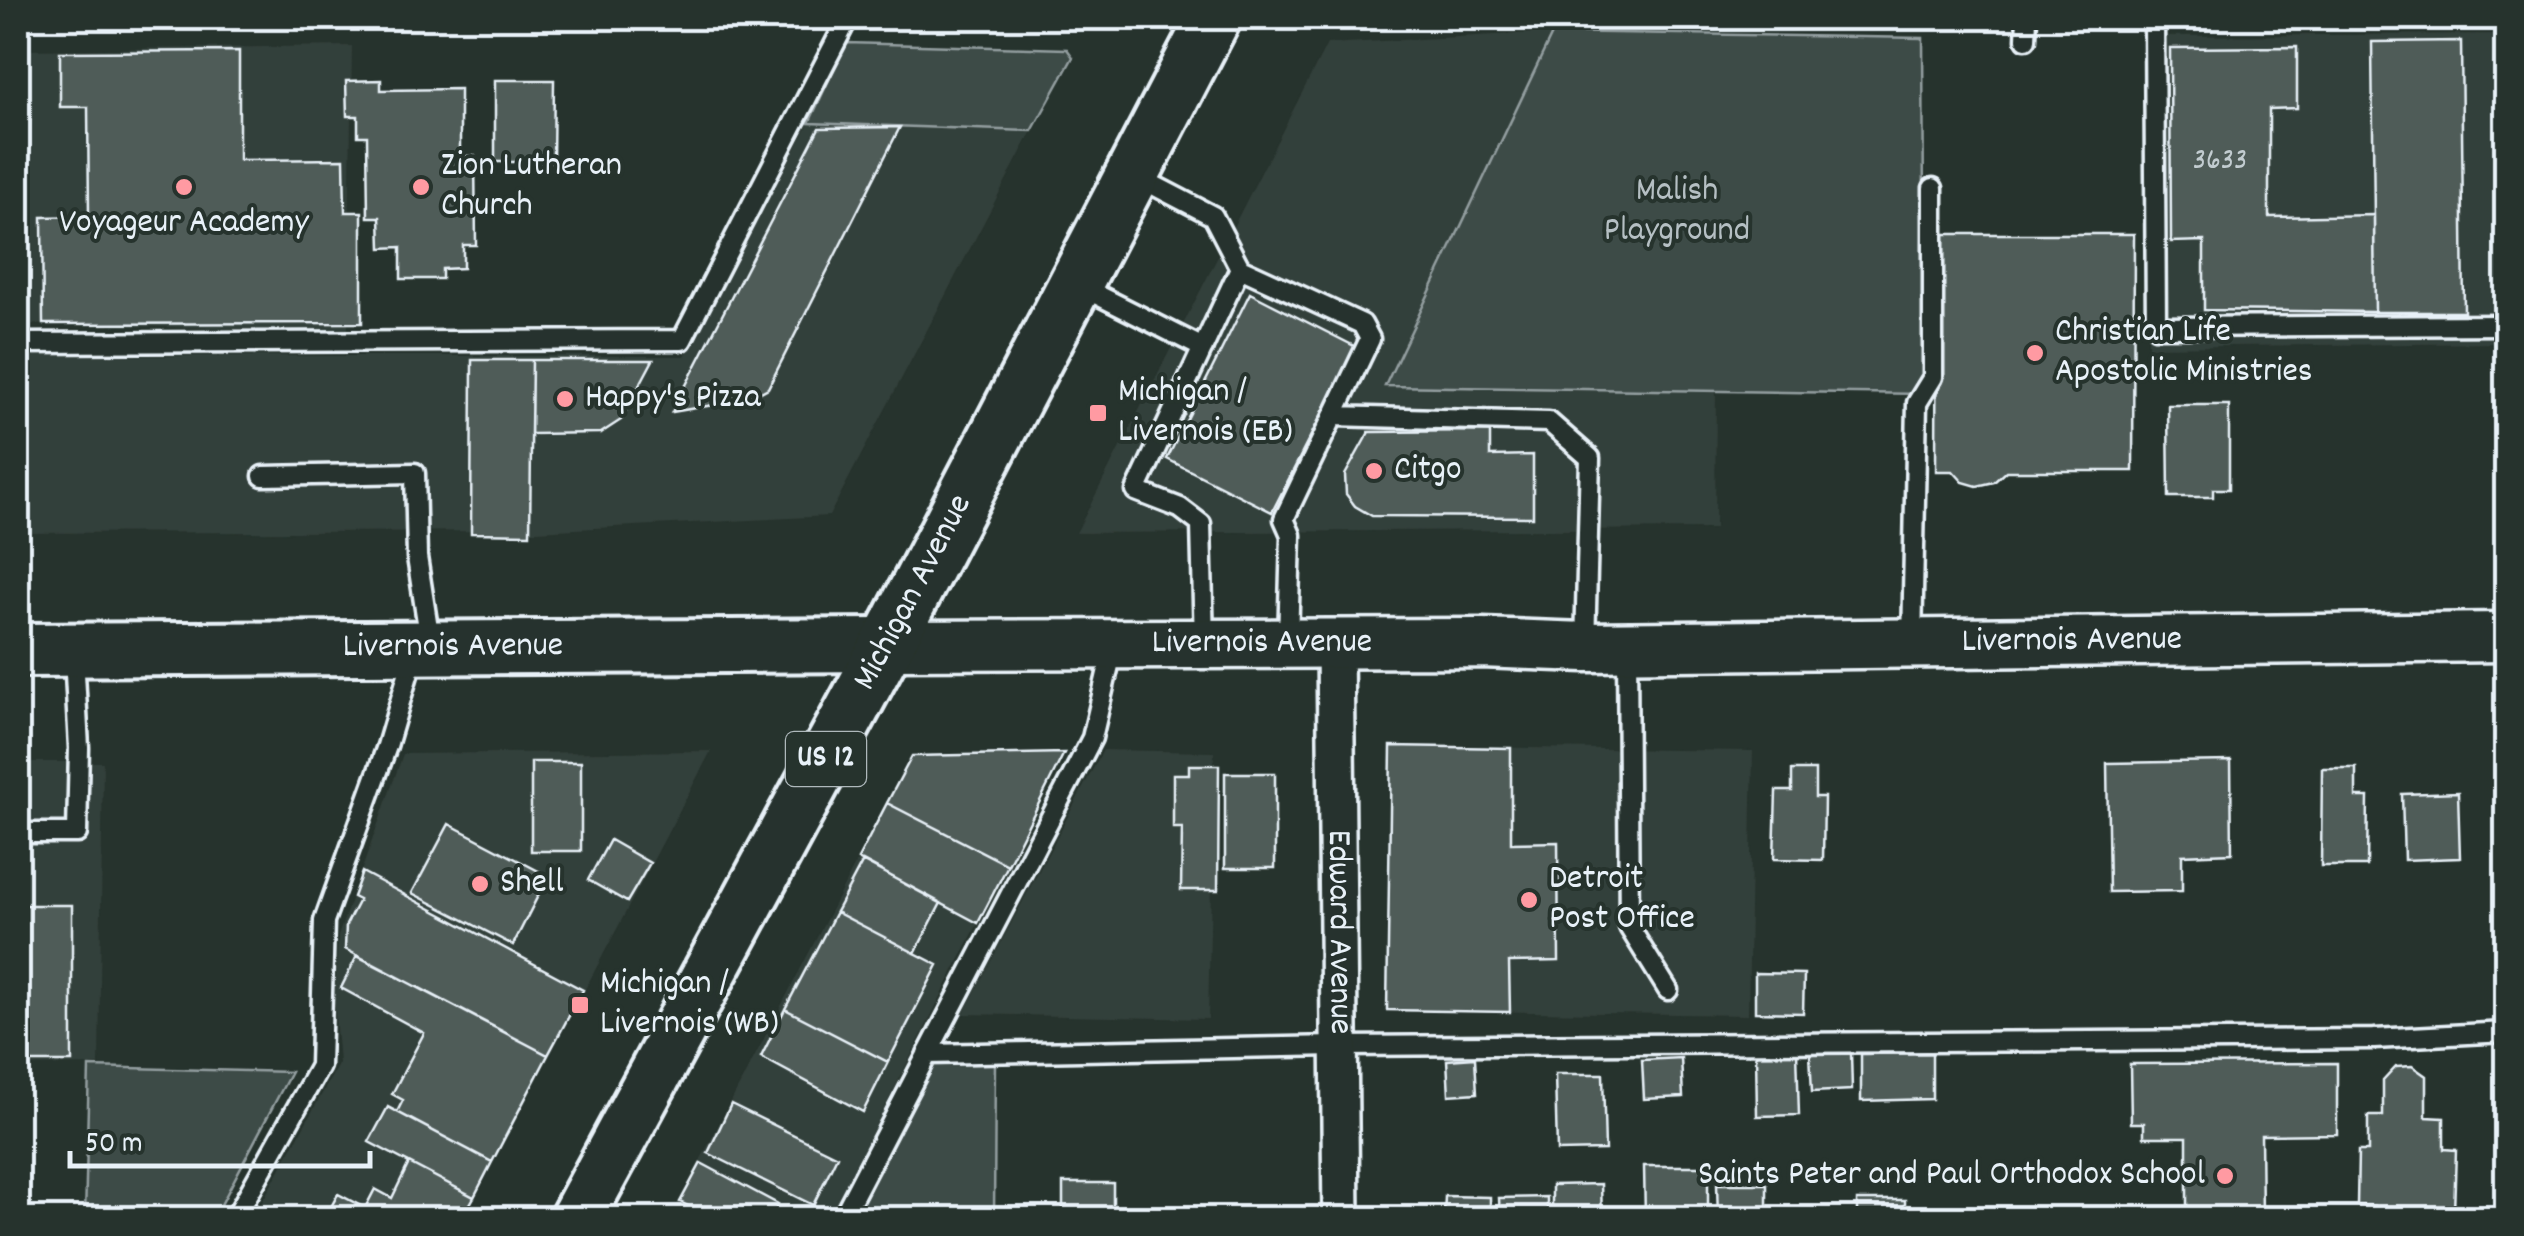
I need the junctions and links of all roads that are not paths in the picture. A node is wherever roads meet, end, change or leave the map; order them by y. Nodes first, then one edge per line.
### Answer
1 (848, 18) edge
2 (1214, 18) edge
3 (2027, 18) edge
4 (2154, 18) edge
5 (2026, 39) dead end
6 (1133, 174) junction
7 (1934, 188) dead end
8 (1240, 268) junction
9 (1076, 284) junction
10 (2506, 325) edge
11 (18, 343) edge
12 (1203, 348) junction
13 (1334, 416) junction
14 (263, 476) dead end
15 (2506, 637) edge
16 (1912, 642) junction
17 (1114, 644) junction
18 (1204, 644) junction
19 (1288, 644) junction
20 (1335, 644) junction
21 (887, 645) junction
22 (424, 646) junction
23 (1606, 646) junction
24 (18, 650) edge
25 (74, 650) junction
26 (18, 832) edge
27 (1668, 990) dead end
28 (2506, 1032) edge
29 (1336, 1046) junction
30 (927, 1054) junction
31 (236, 1218) edge
32 (577, 1218) edge
33 (842, 1218) edge
34 (1341, 1218) edge

1 - 11 lane
2 - 6 main road, Michigan Avenue / US 12
3 - 5 lane
4 - 10 lane
6 - 8 lane
6 - 9 main road, Michigan Avenue / US 12
7 - 16 lane
8 - 12 lane
8 - 13 lane
9 - 12 lane
9 - 21 main road, Michigan Avenue / US 12
12 - 18 lane
13 - 19 lane
13 - 23 lane
14 - 22 lane
15 - 16 main road, Livernois Avenue
16 - 23 main road, Livernois Avenue
17 - 18 main road, Livernois Avenue
17 - 21 main road, Livernois Avenue
17 - 30 lane
18 - 19 main road, Livernois Avenue
19 - 20 main road, Livernois Avenue
20 - 23 main road, Livernois Avenue
20 - 29 street, Edward Avenue
21 - 22 main road, Livernois Avenue
21 - 32 main road, Michigan Avenue / US 12
22 - 25 main road, Livernois Avenue
22 - 31 lane
23 - 27 lane
24 - 25 main road, Livernois Avenue
25 - 26 lane
28 - 29 lane
29 - 30 lane
29 - 34 street, Edward Avenue
30 - 33 lane

